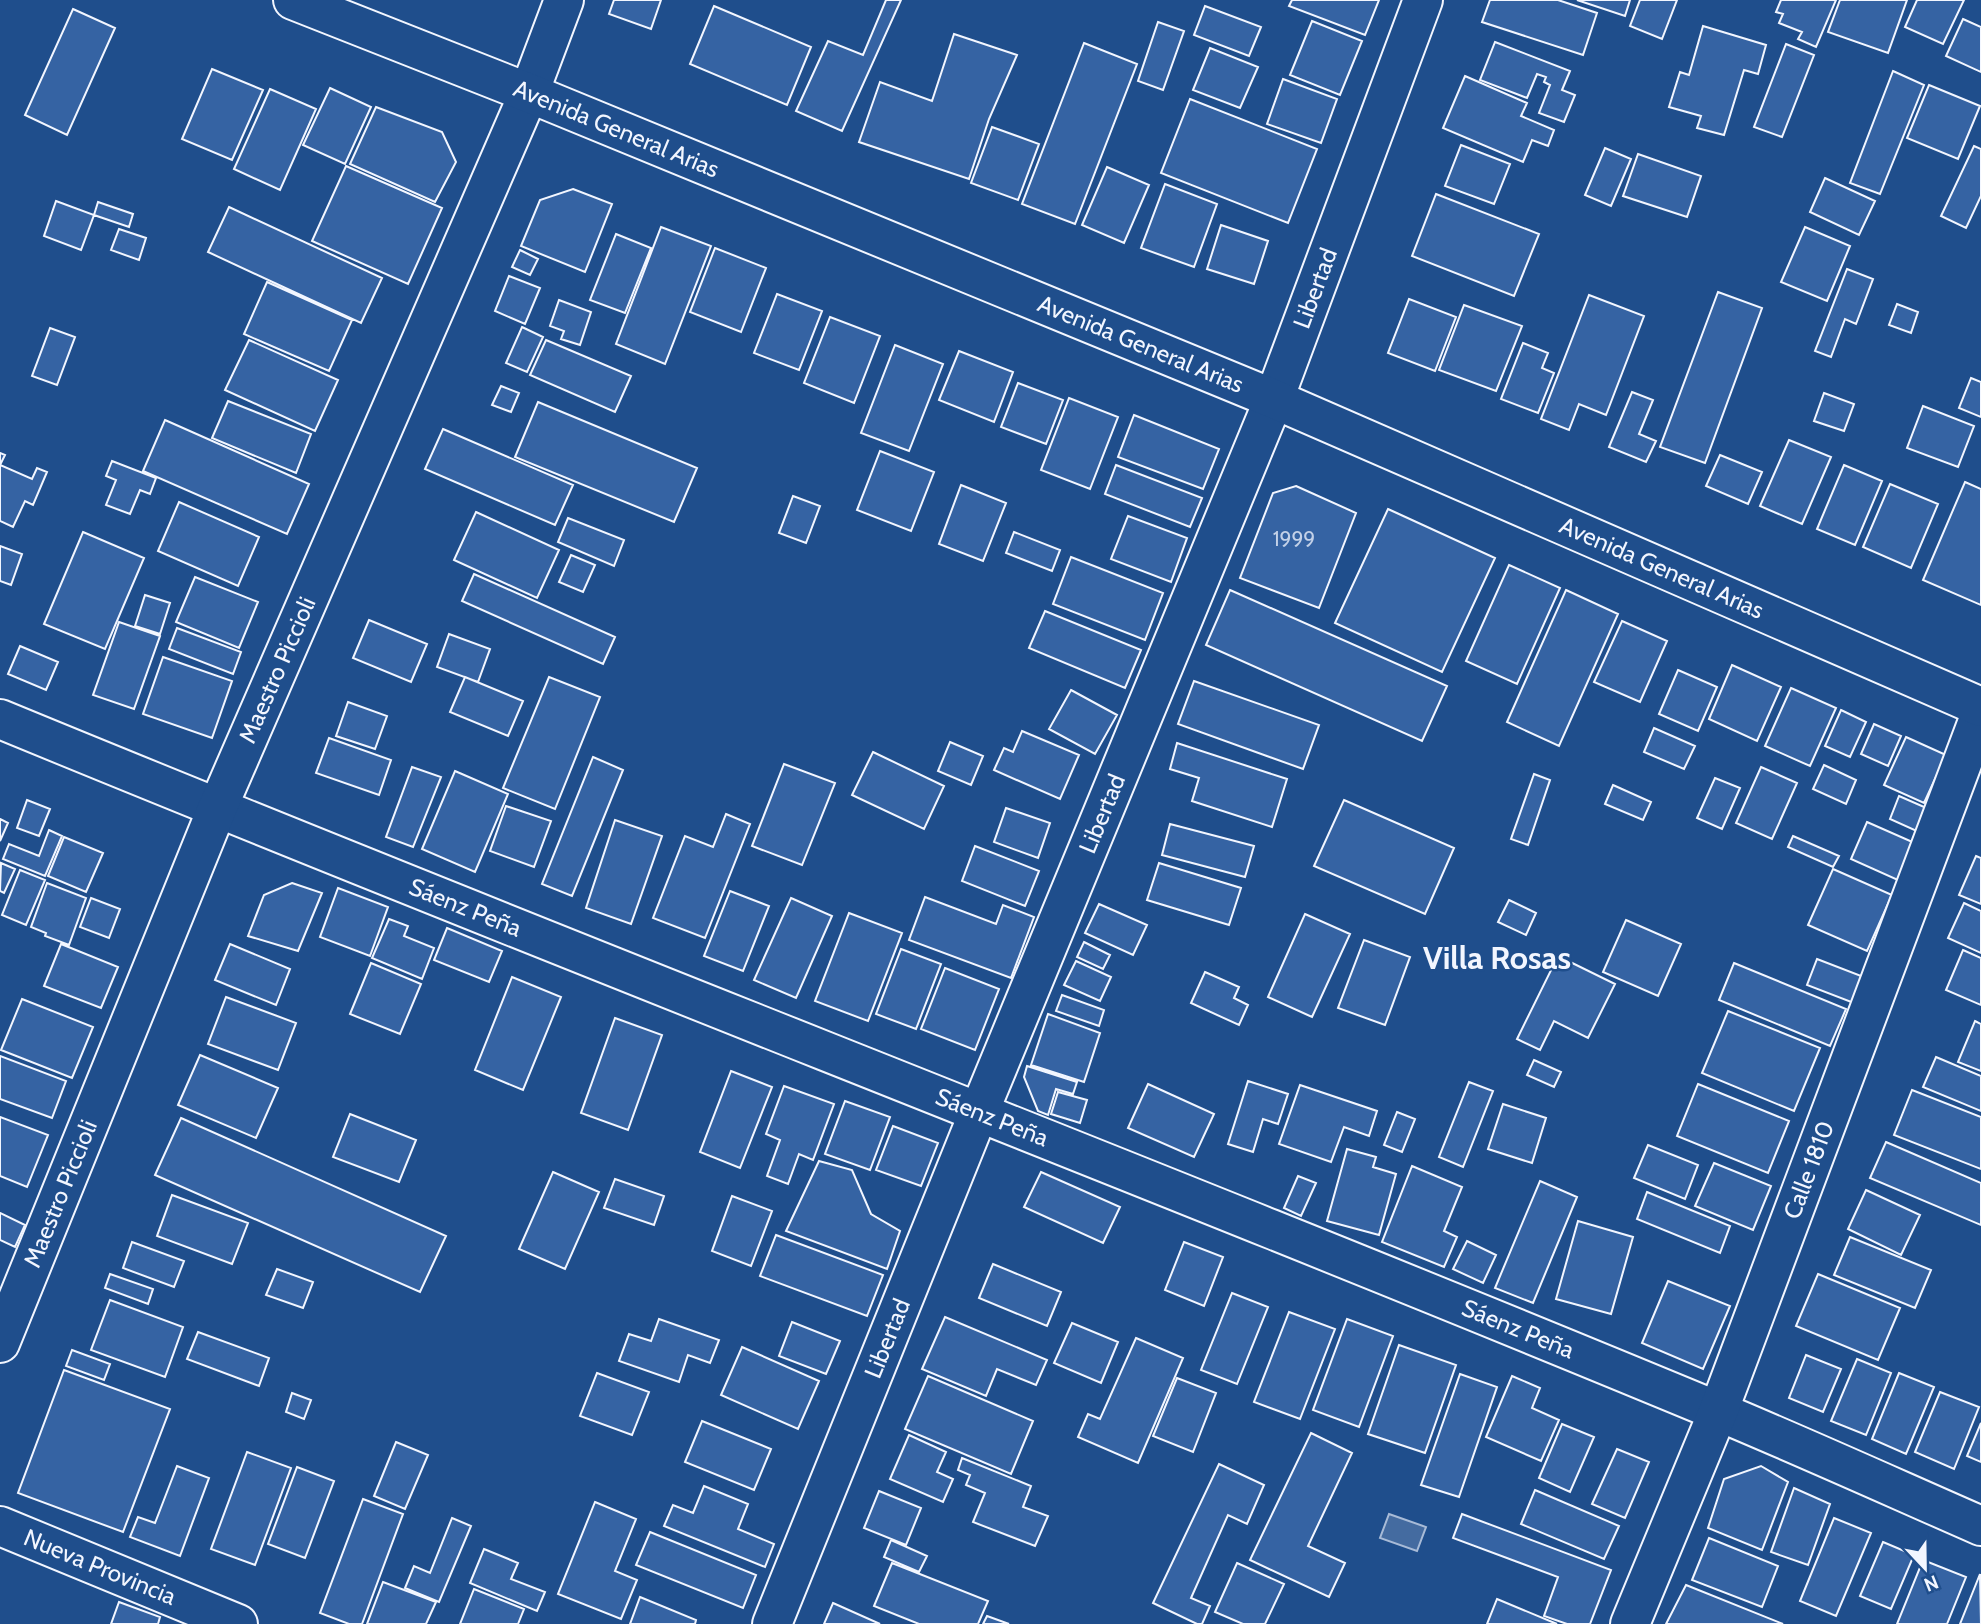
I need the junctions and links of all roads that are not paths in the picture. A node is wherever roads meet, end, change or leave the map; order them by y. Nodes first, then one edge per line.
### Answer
1 (293, 0) edge
2 (564, 0) edge
3 (1423, 0) edge
4 (528, 93) junction
5 (1274, 399) junction
6 (1981, 707) edge
7 (1981, 713) edge
8 (0, 719) edge
9 (217, 809) junction
10 (979, 1112) junction
11 (0, 1343) edge
12 (1718, 1412) junction
13 (0, 1526) edge
14 (1981, 1526) edge
15 (238, 1624) edge
16 (772, 1624) edge
17 (1630, 1624) edge

1 - 4 street, Avenida General Arias
2 - 4 street, Maestro Piccioli
3 - 5 street, Libertad
4 - 5 street, Avenida General Arias
4 - 9 street, Maestro Piccioli
5 - 6 street, Avenida General Arias
5 - 10 street, Libertad
7 - 12 street, Calle 1810
8 - 9 street, Sáenz Peña
9 - 10 street, Sáenz Peña
9 - 11 street, Maestro Piccioli
10 - 12 street, Sáenz Peña
10 - 16 street, Libertad
12 - 14 street, Sáenz Peña
12 - 17 street, Calle 1810
13 - 15 street, Nueva Provincia

